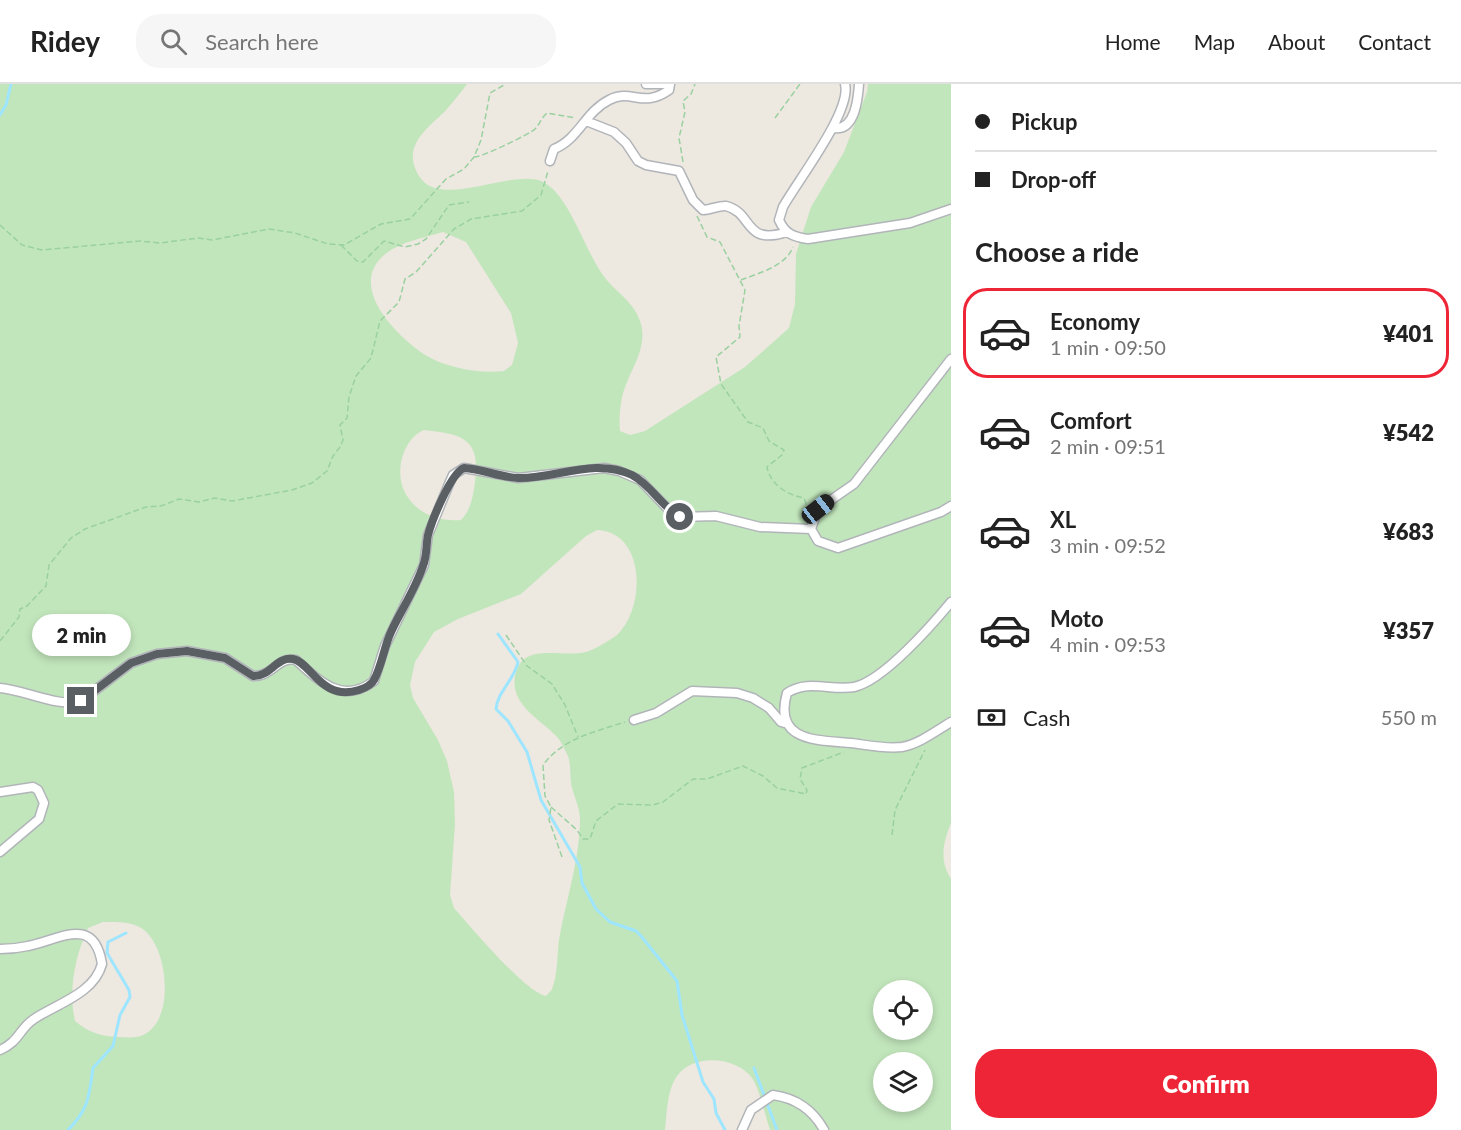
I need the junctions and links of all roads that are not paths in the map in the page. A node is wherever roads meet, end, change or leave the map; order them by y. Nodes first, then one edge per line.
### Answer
1 (646, 84) edge
2 (670, 84) edge
3 (845, 84) edge
4 (859, 84) edge
5 (586, 121) junction
6 (834, 128) junction
7 (550, 161) road end
8 (951, 209) edge
9 (787, 232) junction
10 (951, 359) edge
11 (951, 506) edge
12 (811, 529) junction
13 (951, 602) edge
14 (0, 688) edge
15 (634, 720) road end
16 (951, 722) edge
17 (788, 724) junction
18 (0, 792) edge
19 (0, 852) edge
20 (0, 949) edge
21 (0, 1050) edge
22 (742, 1130) edge
23 (824, 1130) edge

1 - 2 street
2 - 5 street
3 - 6 street
4 - 6 street
5 - 7 street
5 - 9 street
6 - 9 street
8 - 9 street
10 - 12 street
11 - 12 street
12 - 14 street
13 - 17 street
15 - 17 street
16 - 17 street
18 - 19 street
20 - 21 street
22 - 23 street

